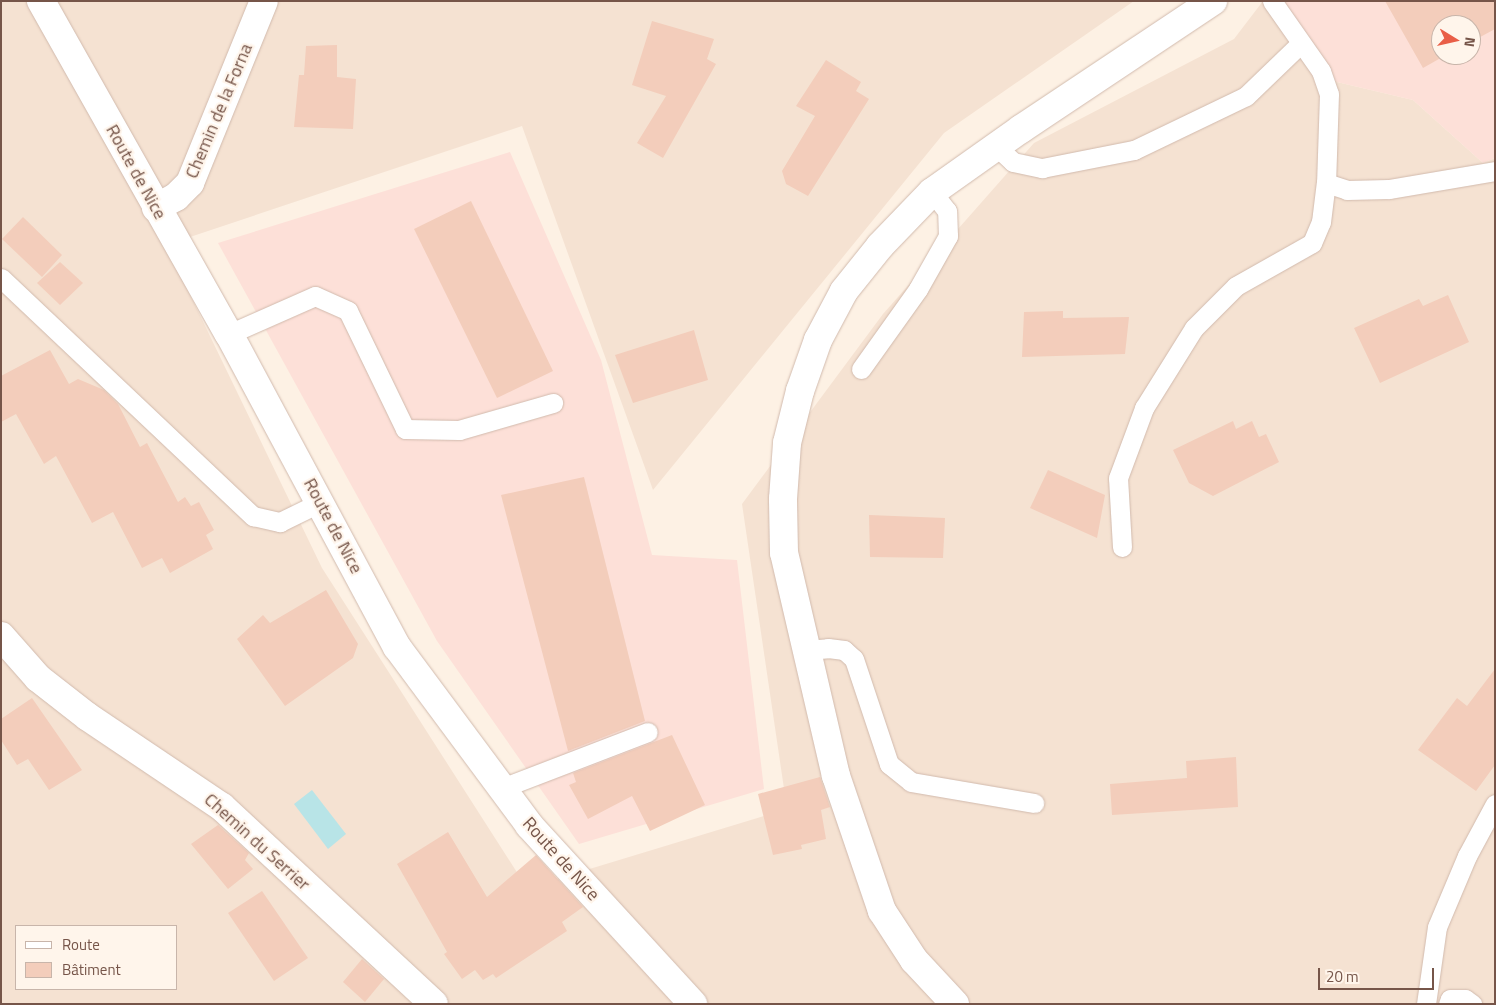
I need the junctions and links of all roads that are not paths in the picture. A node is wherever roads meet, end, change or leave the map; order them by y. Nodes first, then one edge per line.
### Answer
1 (42, 1) edge
2 (264, 1) edge
3 (1213, 1) edge
4 (1272, 1) edge
5 (1300, 44) junction
6 (996, 146) junction
7 (1495, 171) edge
8 (1326, 183) junction
9 (932, 192) junction
10 (156, 208) junction
11 (1, 278) edge
12 (229, 334) junction
13 (861, 369) dead end
14 (553, 402) dead end
15 (321, 502) junction
16 (1122, 547) dead end
17 (1, 636) edge
18 (807, 650) junction
19 (648, 732) dead end
20 (502, 788) junction
21 (1034, 803) dead end
22 (1495, 804) edge
23 (434, 1004) edge
24 (693, 1004) edge
25 (955, 1004) edge
26 (1426, 1004) edge
27 (1448, 1004) edge
28 (1472, 1004) edge

1 - 10 main road, Route de Nice
2 - 10 main road, Chemin de la Forna
3 - 6 main road
4 - 5 lane
5 - 6 lane
5 - 8 lane
6 - 9 main road
7 - 8 lane
8 - 16 lane
9 - 13 lane
9 - 18 main road
10 - 12 main road, Route de Nice
11 - 15 lane
12 - 14 lane
12 - 15 main road, Route de Nice
15 - 20 main road, Route de Nice
17 - 23 main road, Chemin du Serrier
18 - 21 lane
18 - 25 main road
19 - 20 lane
20 - 24 main road, Route de Nice
22 - 26 lane
27 - 28 lane

